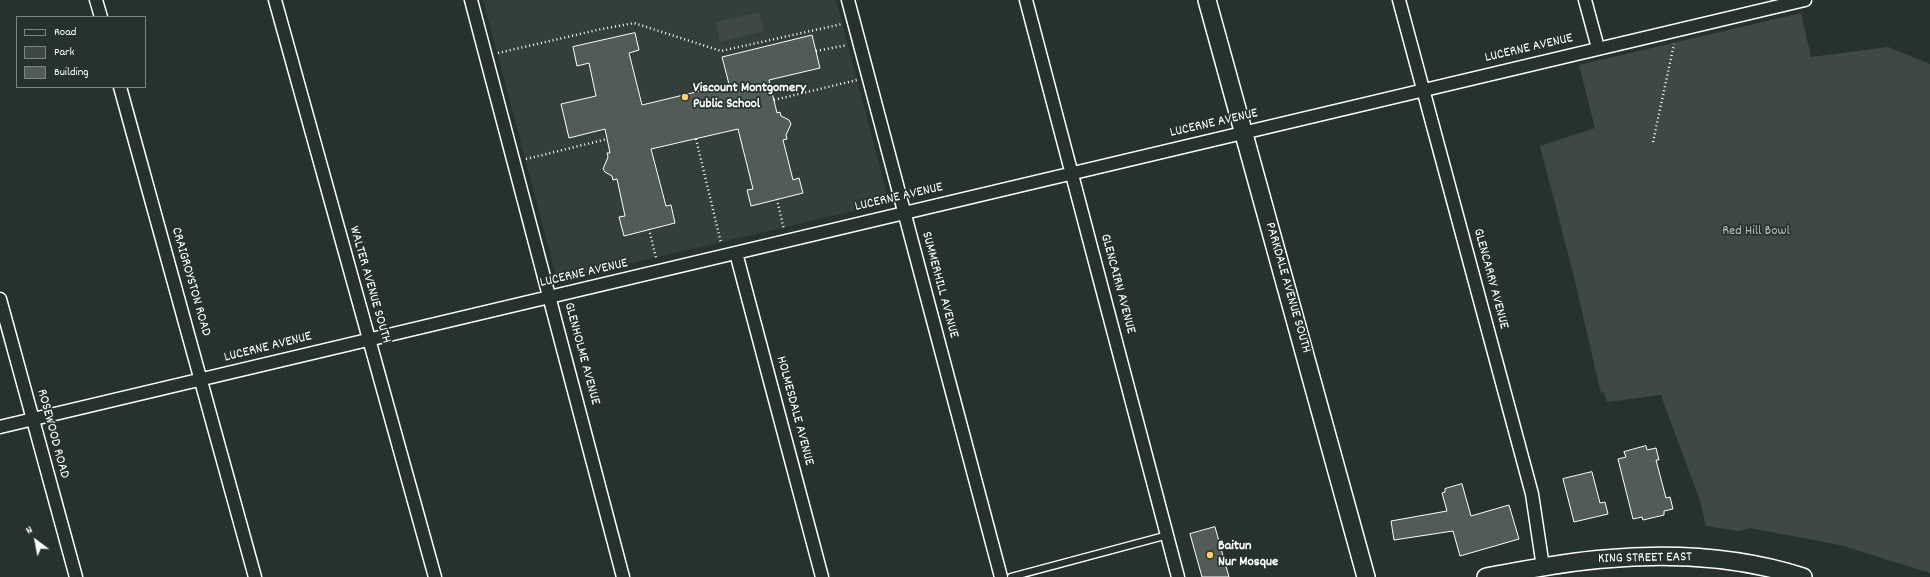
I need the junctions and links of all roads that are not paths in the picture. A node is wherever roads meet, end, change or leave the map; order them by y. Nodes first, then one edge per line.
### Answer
1 (96, 0) edge
2 (275, 0) edge
3 (471, 0) edge
4 (848, 0) edge
5 (1026, 0) edge
6 (1207, 0) edge
7 (1399, 0) edge
8 (1585, 0) edge
9 (1805, 0) edge
10 (1774, 3) edge
11 (101, 16) edge
12 (1598, 48) junction
13 (120, 88) edge
14 (1423, 89) junction
15 (1243, 132) junction
16 (1072, 173) junction
17 (904, 212) junction
18 (736, 253) junction
19 (550, 297) junction
20 (0, 299) edge
21 (368, 339) junction
22 (201, 380) junction
23 (32, 419) junction
24 (0, 427) edge
25 (1168, 535) junction
26 (1543, 567) junction
27 (76, 577) edge
28 (255, 577) edge
29 (435, 577) edge
30 (623, 577) edge
31 (822, 577) edge
32 (1001, 577) edge
33 (1011, 577) edge
34 (1178, 577) edge
35 (1366, 577) edge
36 (1486, 577) edge
37 (1803, 577) edge

1 - 11 street
2 - 21 street, WALTER AVENUE SOUTH
3 - 19 street, GLENHOLME AVENUE
4 - 17 street, SUMMERHILL AVENUE
5 - 16 street, GLENCAIRN AVENUE
6 - 15 main road, PARKDALE AVENUE SOUTH
7 - 14 street, GLENCARRY AVENUE
8 - 12 street
9 - 10 street, LUCERNE AVENUE
10 - 12 street, LUCERNE AVENUE
12 - 14 street, LUCERNE AVENUE
13 - 22 street, CRAIGROYSTON ROAD
14 - 15 street, LUCERNE AVENUE
14 - 26 street, GLENCARRY AVENUE
15 - 16 street, LUCERNE AVENUE
15 - 35 main road, PARKDALE AVENUE SOUTH
16 - 17 street, LUCERNE AVENUE
16 - 25 street, GLENCAIRN AVENUE
17 - 18 street, LUCERNE AVENUE
17 - 32 street, SUMMERHILL AVENUE
18 - 19 street, LUCERNE AVENUE
18 - 31 street, HOLMESDALE AVENUE
19 - 21 street, LUCERNE AVENUE
19 - 30 street, GLENHOLME AVENUE
20 - 23 street, ROSEWOOD ROAD
21 - 22 street, LUCERNE AVENUE
21 - 29 street, WALTER AVENUE SOUTH
22 - 23 street, LUCERNE AVENUE
22 - 28 street, CRAIGROYSTON ROAD
23 - 24 street, LUCERNE AVENUE
23 - 27 street, ROSEWOOD ROAD
25 - 33 lane
25 - 34 street, GLENCAIRN AVENUE
26 - 36 main road, KING STREET EAST
26 - 37 main road, KING STREET EAST

